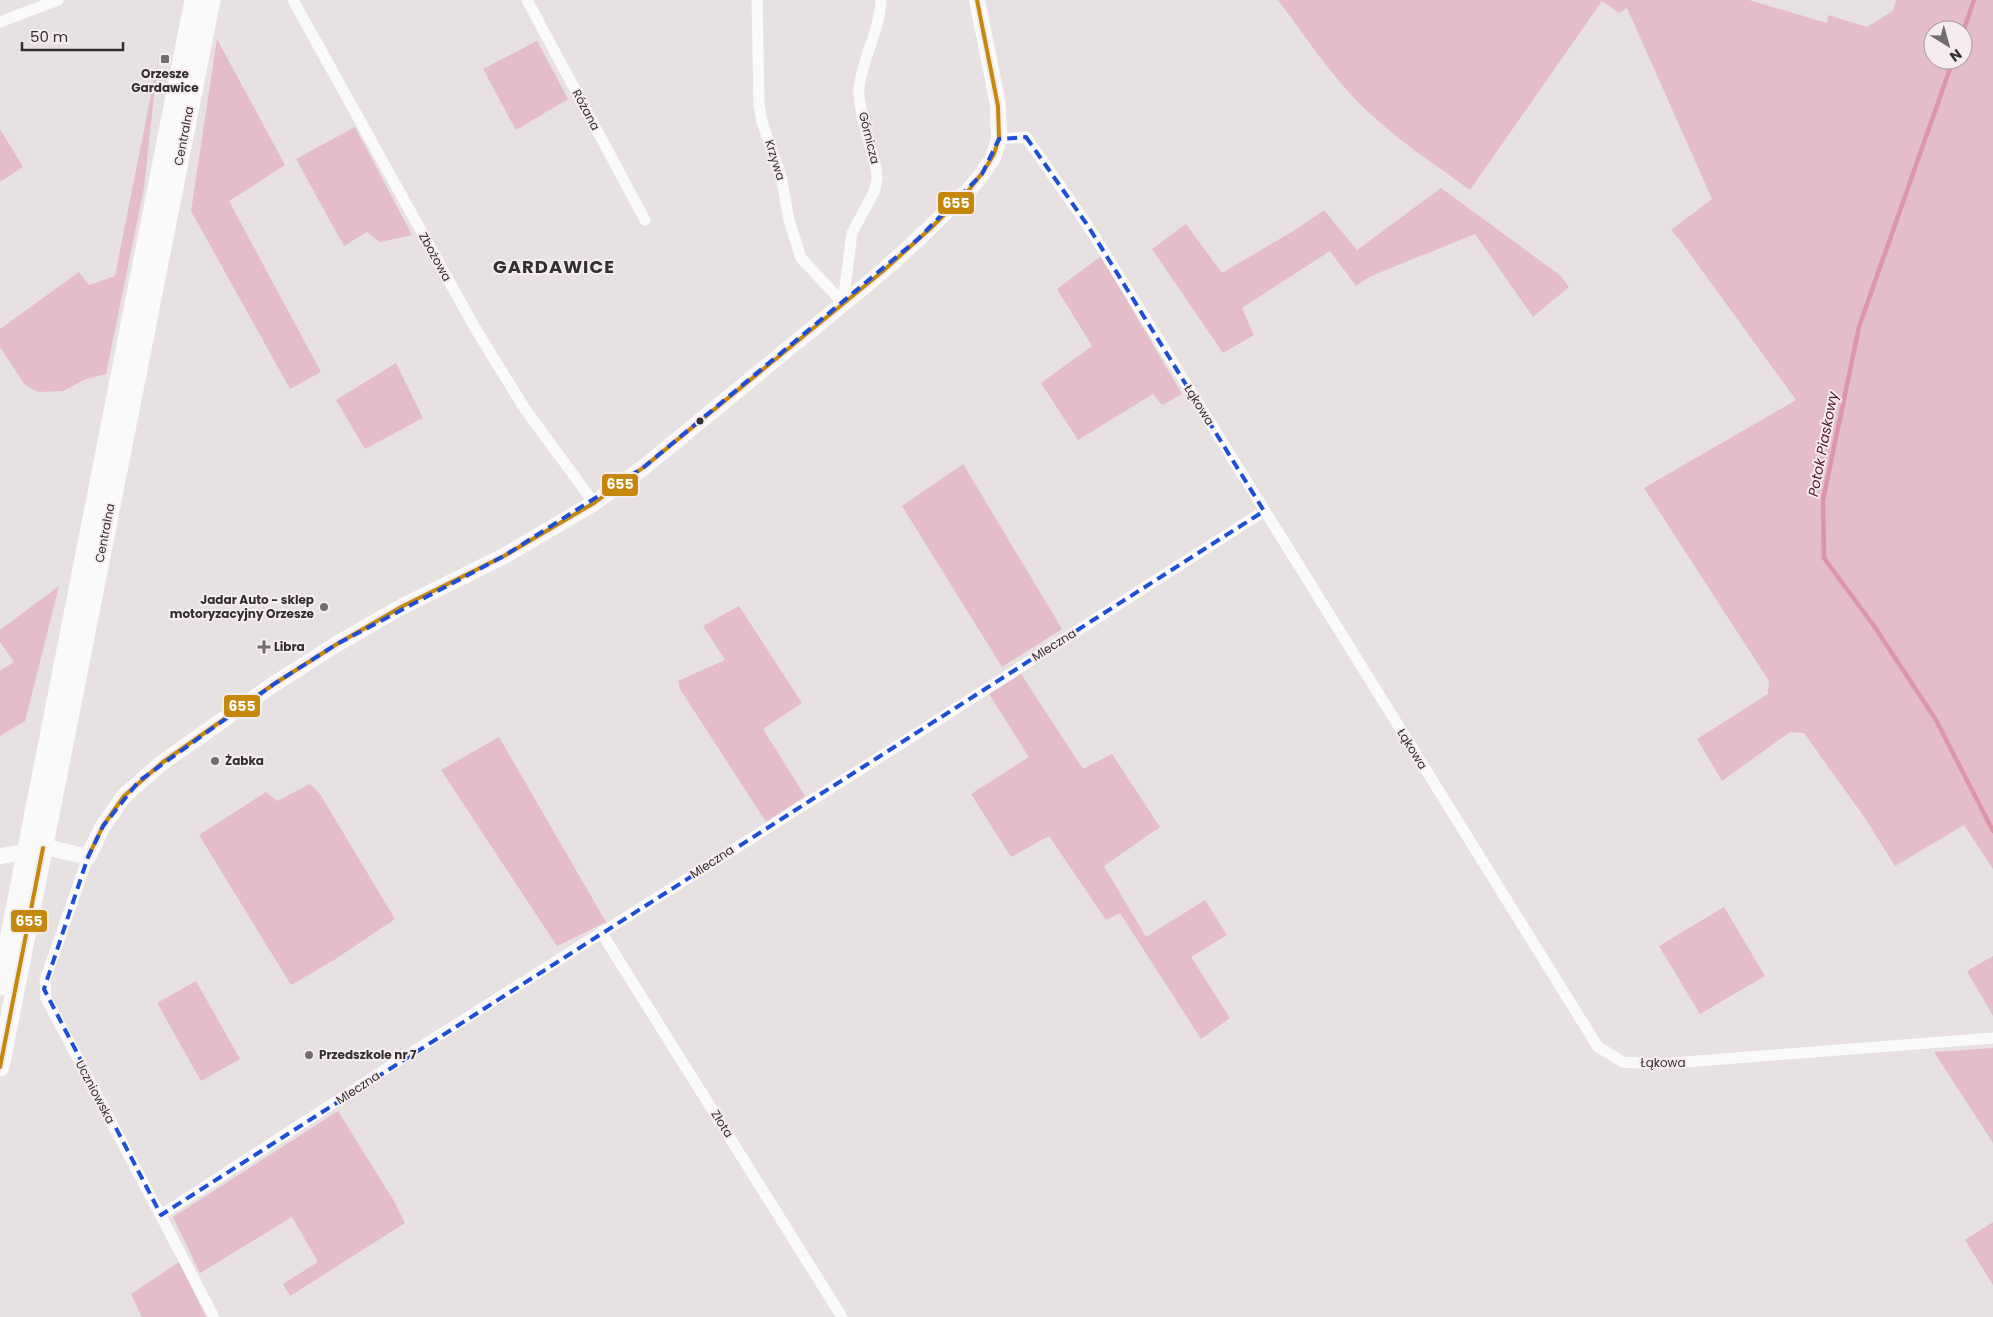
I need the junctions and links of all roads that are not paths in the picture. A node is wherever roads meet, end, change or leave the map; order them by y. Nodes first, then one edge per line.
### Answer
1 (58, 0) edge
2 (194, 0) edge
3 (211, 0) edge
4 (293, 0) edge
5 (527, 0) edge
6 (757, 0) edge
7 (881, 0) edge
8 (977, 0) edge
9 (0, 22) edge
10 (999, 139) junction
11 (645, 220) dead end
12 (843, 303) junction
13 (594, 503) junction
14 (1264, 511) junction
15 (34, 850) junction
16 (0, 856) edge
17 (88, 857) junction
18 (602, 932) junction
19 (0, 986) edge
20 (1993, 1038) edge
21 (0, 1067) edge
22 (160, 1214) junction
23 (214, 1317) edge
24 (842, 1317) edge

1 - 9 street
2 - 15 main road, Centralna
3 - 15 main road, Centralna
4 - 13 street, Zbożowa
5 - 11 street, Różana
6 - 12 street, Krzywa
7 - 12 street, Górnicza
8 - 10 street
10 - 12 street
10 - 14 street, Łąkowa
12 - 13 street
13 - 17 street
14 - 18 street, Mleczna
14 - 20 street, Łąkowa
15 - 16 street
15 - 17 street
15 - 19 main road, Centralna
15 - 21 main road, Centralna
17 - 22 street, Uczniowska
18 - 22 street, Mleczna
18 - 24 street, Złota
22 - 23 street, Uczniowska

